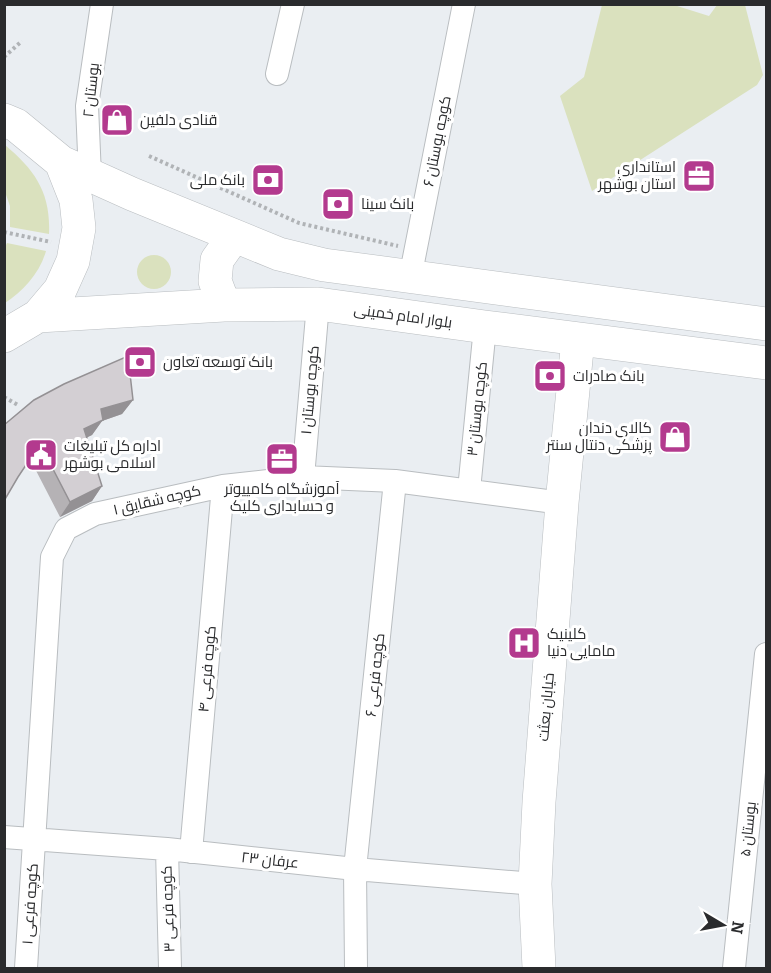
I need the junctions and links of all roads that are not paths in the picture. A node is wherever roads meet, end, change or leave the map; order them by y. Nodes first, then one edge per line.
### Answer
1 (102, 4) edge
2 (293, 4) edge
3 (464, 4) edge
4 (277, 74) dead end
5 (8, 114) edge
6 (76, 169) junction
7 (234, 236) junction
8 (413, 264) junction
9 (318, 304) junction
10 (224, 305) junction
11 (38, 316) junction
12 (766, 324) edge
13 (485, 327) junction
14 (4, 336) edge
15 (578, 339) junction
16 (766, 363) edge
17 (303, 477) junction
18 (394, 481) junction
19 (223, 486) junction
20 (469, 490) junction
21 (562, 503) junction
22 (766, 654) edge
23 (4, 837) edge
24 (34, 839) junction
25 (167, 849) junction
26 (191, 852) junction
27 (355, 869) junction
28 (535, 884) junction
29 (26, 969) edge
30 (170, 969) edge
31 (356, 969) edge
32 (539, 969) edge
33 (734, 969) edge

1 - 6 street, بوستان ۲
2 - 4 street
3 - 8 street, کوچه بوستان ۶
5 - 6 street
6 - 7 street
6 - 11 street
7 - 8 street
7 - 10 street
8 - 12 street
9 - 10 street, بلوار امام خمینی
9 - 13 street, بلوار امام خمینی
9 - 17 street, کوچه بوستان ۱
10 - 11 street, بلوار امام خمینی
11 - 14 street
13 - 15 street, بلوار امام خمینی
13 - 20 street, کوچه بوستان ۳
15 - 16 street, بلوار امام خمینی
15 - 21 street, خیابان بعثت
17 - 18 street, کوچه شقایق ۱
17 - 19 street, کوچه شقایق ۱
18 - 20 street, کوچه شقایق ۱
18 - 27 street, کوچه فرعی ۶
19 - 24 street, کوچه شقایق ۱
19 - 26 street, کوچه فرعی ۴
20 - 21 street, کوچه شقایق ۱
21 - 28 street, خیابان بعثت
22 - 33 street, بوستان ۵
23 - 24 street, عرفان ۲۳
24 - 25 street, عرفان ۲۳
24 - 29 street, کوچه فرعی ۱
25 - 26 street, عرفان ۲۳
25 - 30 street, کوچه فرعی ۳
26 - 27 street, عرفان ۲۳
27 - 28 street, عرفان ۲۳
27 - 31 street, کوچه فرعی ۶
28 - 32 street, خیابان بعثت

